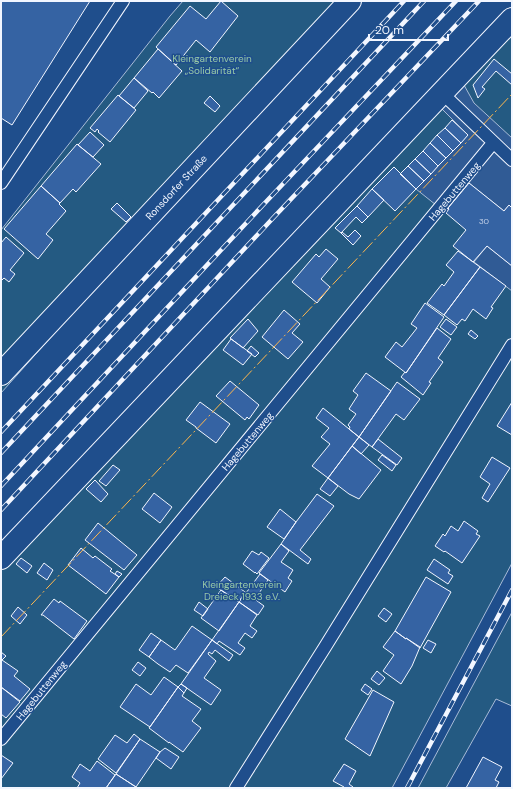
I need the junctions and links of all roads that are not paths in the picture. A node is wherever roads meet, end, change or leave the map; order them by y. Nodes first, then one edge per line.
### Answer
1 (123, 1) edge
2 (350, 1) edge
3 (512, 19) edge
4 (442, 93) junction
5 (494, 143) junction
6 (512, 160) edge
7 (1, 182) edge
8 (512, 345) edge
9 (1, 374) edge
10 (1, 558) edge
11 (1, 739) edge
12 (236, 788) edge

1 - 7 lane
2 - 9 street, Ronsdorfer Straße
3 - 4 street
4 - 5 lane
4 - 10 street
5 - 6 lane
5 - 11 lane, Hagebuttenweg
8 - 12 lane

